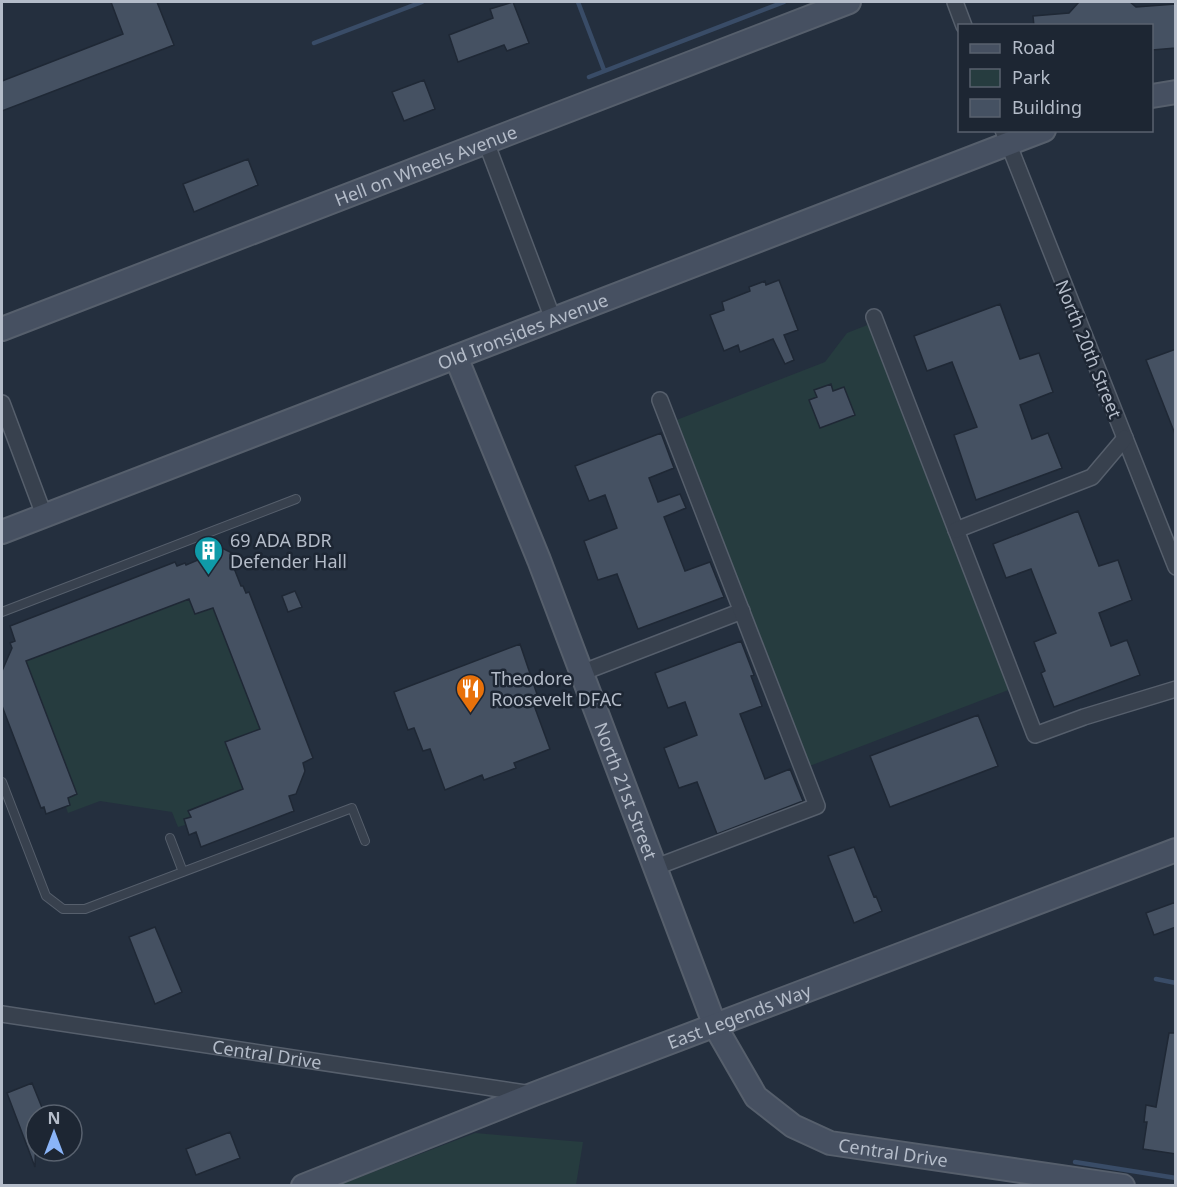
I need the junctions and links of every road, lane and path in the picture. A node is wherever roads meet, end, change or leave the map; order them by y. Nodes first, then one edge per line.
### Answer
1 (849, 2) edge
2 (955, 2) edge
3 (963, 24) edge
4 (1176, 92) edge
5 (1153, 96) edge
6 (1033, 132) edge
7 (1006, 137) edge
8 (486, 142) junction
9 (874, 317) dead end
10 (553, 319) junction
11 (2, 329) edge
12 (456, 357) junction
13 (660, 400) dead end
14 (2, 403) edge
15 (1125, 438) junction
16 (296, 499) dead end
17 (44, 515) junction
18 (956, 531) junction
19 (2, 532) edge
20 (1176, 567) edge
21 (742, 611) junction
22 (2, 612) edge
23 (582, 673) junction
24 (1176, 689) edge
25 (2, 782) edge
26 (170, 838) dead end
27 (365, 841) dead end
28 (1176, 850) edge
29 (656, 867) junction
30 (183, 873) junction
31 (2, 1014) edge
32 (715, 1026) junction
33 (534, 1094) junction
34 (1056, 1180) edge
35 (303, 1185) edge
36 (1123, 1185) edge

1 - 8 street, Hell on Wheels Avenue
2 - 3 street
4 - 5 street
6 - 7 street, Old Ironsides Avenue
7 - 10 street, Old Ironsides Avenue
7 - 15 street, North 20th Street
8 - 10 street
8 - 11 street, Hell on Wheels Avenue
9 - 18 street
10 - 12 street, Old Ironsides Avenue
12 - 17 street, Old Ironsides Avenue
12 - 23 street, North 21st Street
13 - 21 street
14 - 17 street
15 - 18 street
15 - 20 street, North 20th Street
16 - 22 lane
17 - 19 street, Old Ironsides Avenue
18 - 24 street
21 - 23 street
21 - 29 street
23 - 29 street, North 21st Street
25 - 30 lane
26 - 30 lane
27 - 30 lane
28 - 32 street, East Legends Way
29 - 32 street, North 21st Street
31 - 33 street, Central Drive
32 - 33 street, East Legends Way
32 - 34 street, Central Drive
33 - 35 street, East Legends Way
34 - 36 street, Central Drive

